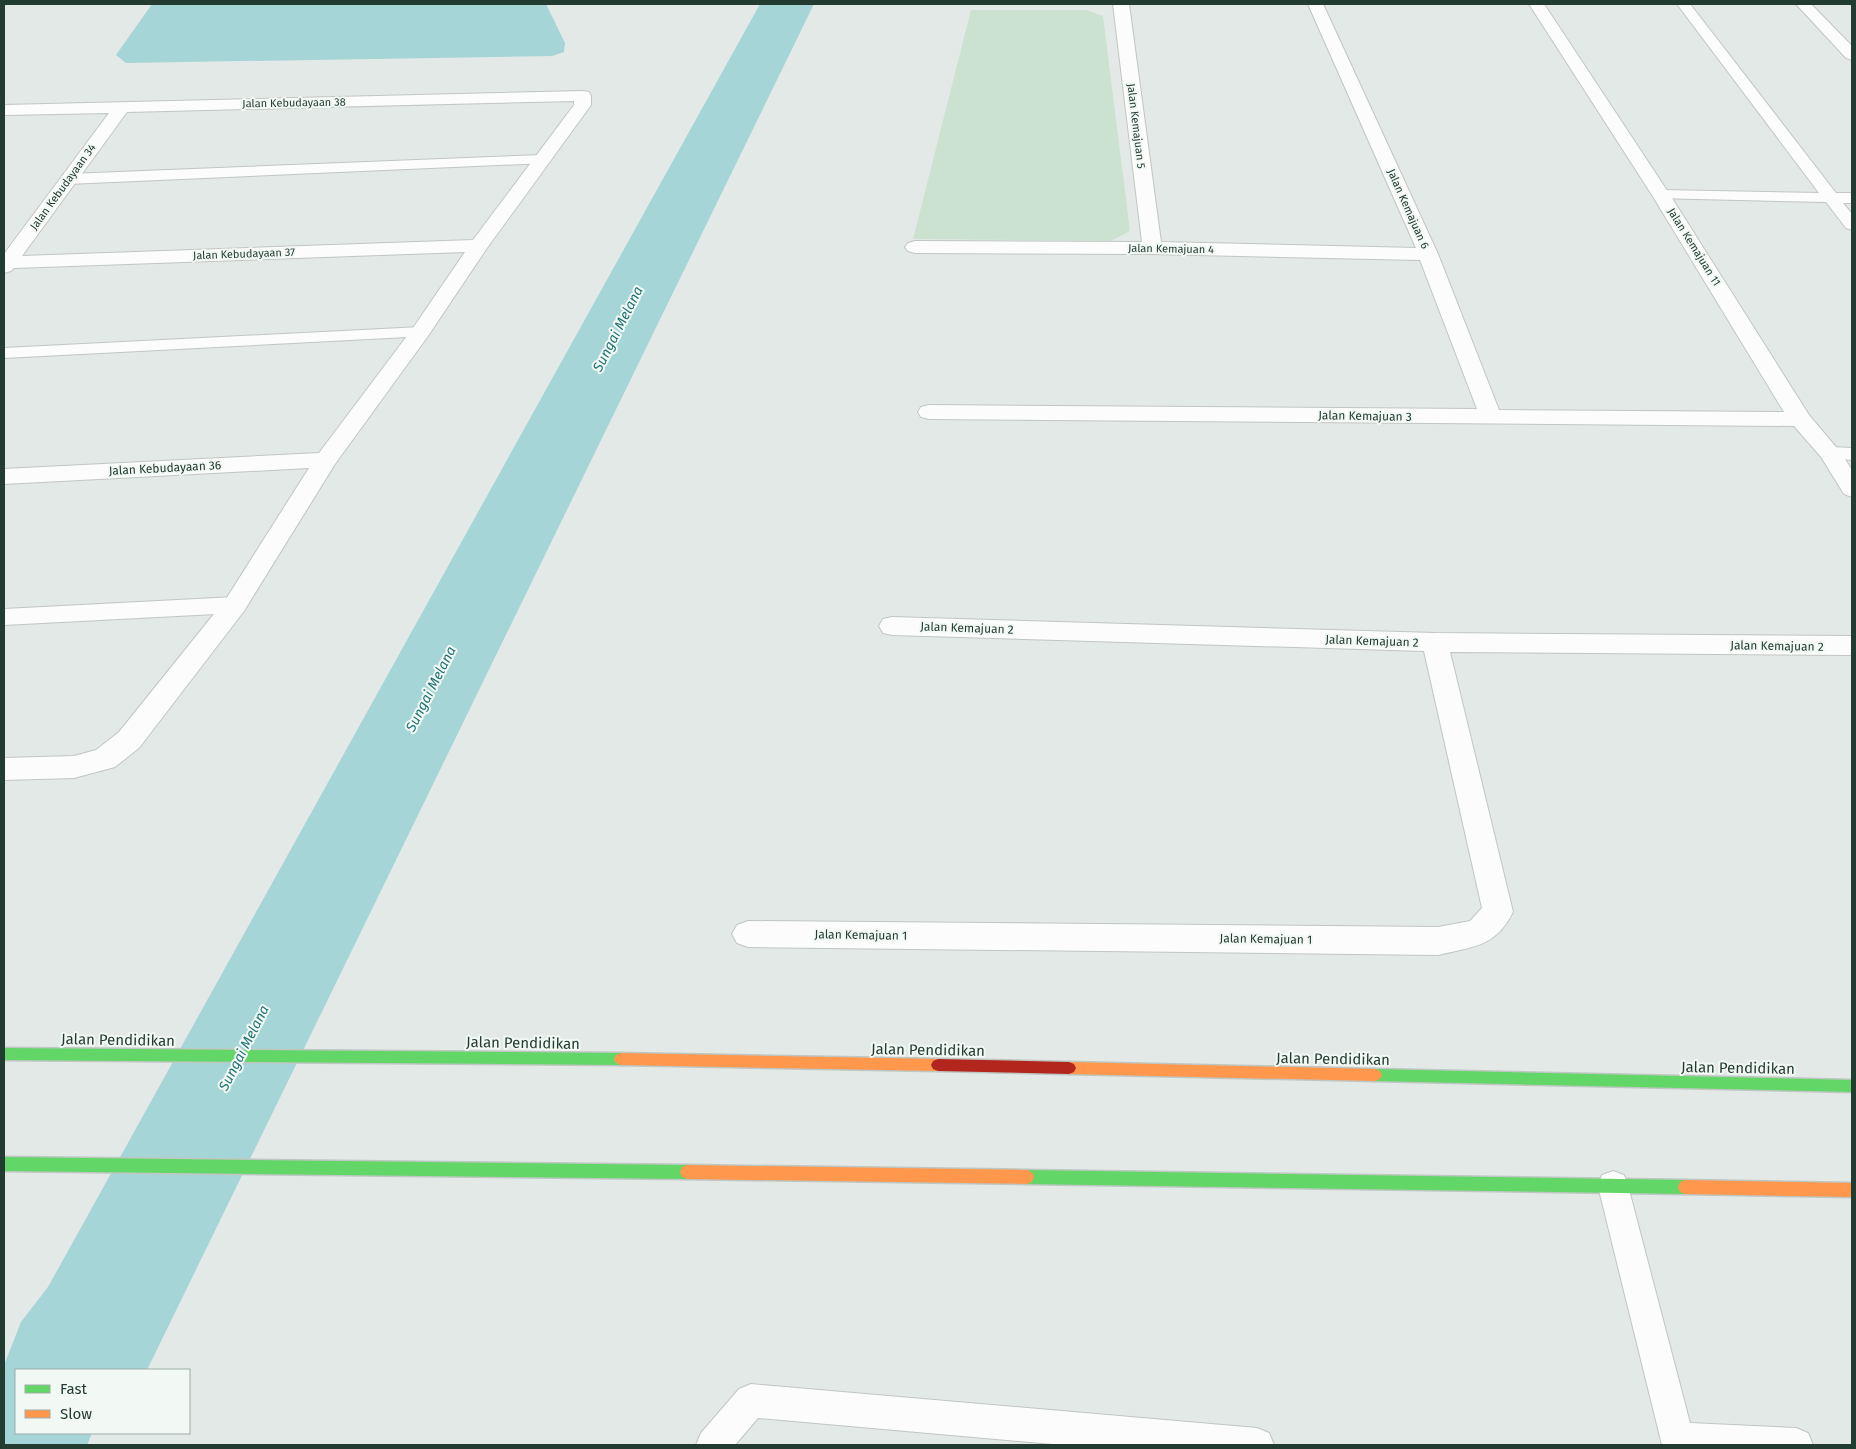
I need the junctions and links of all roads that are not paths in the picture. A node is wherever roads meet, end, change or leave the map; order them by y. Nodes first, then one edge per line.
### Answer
1 (1120, 4) edge
2 (1316, 4) edge
3 (1537, 4) edge
4 (1683, 4) edge
5 (1803, 4) edge
6 (1852, 54) edge
7 (122, 107) junction
8 (4, 110) edge
9 (540, 160) junction
10 (68, 179) junction
11 (1661, 195) junction
12 (1830, 198) junction
13 (1852, 198) edge
14 (1852, 225) edge
15 (479, 246) junction
16 (915, 247) dead end
17 (1152, 248) junction
18 (1428, 254) junction
19 (6, 264) edge
20 (422, 332) junction
21 (4, 353) edge
22 (929, 412) dead end
23 (1491, 418) junction
24 (1800, 419) junction
25 (1830, 454) junction
26 (1852, 454) edge
27 (326, 460) junction
28 (4, 476) edge
29 (1852, 489) edge
30 (236, 605) junction
31 (4, 618) edge
32 (892, 626) dead end
33 (1435, 642) junction
34 (1852, 646) edge
35 (4, 769) edge
36 (748, 934) dead end
37 (4, 1054) edge
38 (1852, 1086) edge
39 (4, 1164) edge
40 (1613, 1186) junction
41 (1852, 1190) edge
42 (1679, 1442) edge
43 (713, 1445) edge
44 (1257, 1445) edge
45 (1796, 1445) edge

1 - 17 street, Jalan Kemajuan 5
2 - 18 street, Jalan Kemajuan 6
3 - 11 street, Jalan Kemajuan 11
4 - 12 lane
5 - 6 street
7 - 8 street, Jalan Kebudayaan 38
7 - 9 street, Jalan Kebudayaan 38
7 - 10 street, Jalan Kebudayaan 34
9 - 10 lane
9 - 15 street
10 - 19 street, Jalan Kebudayaan 34
11 - 12 lane
11 - 24 street, Jalan Kemajuan 11
12 - 13 lane
12 - 14 lane
15 - 19 street, Jalan Kebudayaan 37
15 - 20 street
16 - 17 street, Jalan Kemajuan 4
17 - 18 street, Jalan Kemajuan 4
18 - 23 street, Jalan Kemajuan 6
20 - 21 lane
20 - 27 street
22 - 23 street, Jalan Kemajuan 3
23 - 24 street, Jalan Kemajuan 3
24 - 25 street, Jalan Kemajuan 11
25 - 26 lane
25 - 29 street, Jalan Kemajuan 11
27 - 28 street, Jalan Kebudayaan 36
27 - 30 street
30 - 31 lane
30 - 35 street
32 - 33 street, Jalan Kemajuan 2
33 - 34 street, Jalan Kemajuan 2
33 - 36 street, Jalan Kemajuan 1
37 - 38 main road, Jalan Pendidikan
39 - 40 main road
40 - 41 main road
40 - 42 lane
42 - 45 lane
43 - 44 lane

